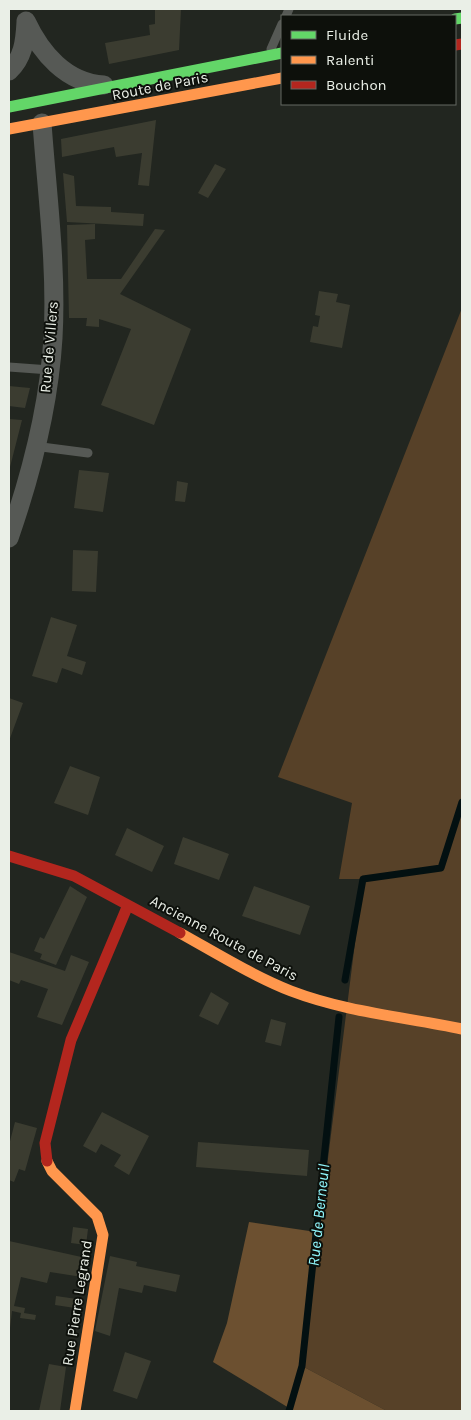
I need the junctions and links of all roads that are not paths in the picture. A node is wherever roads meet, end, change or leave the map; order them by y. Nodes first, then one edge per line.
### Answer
1 (25, 15) edge
2 (281, 26) edge
3 (281, 53) edge
4 (267, 56) junction
5 (9, 71) edge
6 (281, 78) edge
7 (115, 86) junction
8 (9, 107) edge
9 (42, 123) junction
10 (9, 130) edge
11 (9, 367) edge
12 (50, 370) junction
13 (34, 446) junction
14 (88, 453) dead end
15 (9, 538) edge
16 (9, 856) edge
17 (128, 905) junction
18 (462, 1030) edge
19 (75, 1411) edge

1 - 5 street
1 - 7 street
2 - 4 lane
3 - 4 street, Route de Paris
4 - 7 street, Route de Paris
6 - 9 street, Route de Paris
7 - 8 street, Route de Paris
9 - 10 street, Route de Paris
9 - 12 street, Rue de Villers
11 - 12 lane
12 - 13 street, Rue de Villers
13 - 14 lane
13 - 15 street, Rue de Villers
16 - 17 street, Ancienne Route de Paris
17 - 18 street, Ancienne Route de Paris
17 - 19 street, Rue Pierre Legrand

